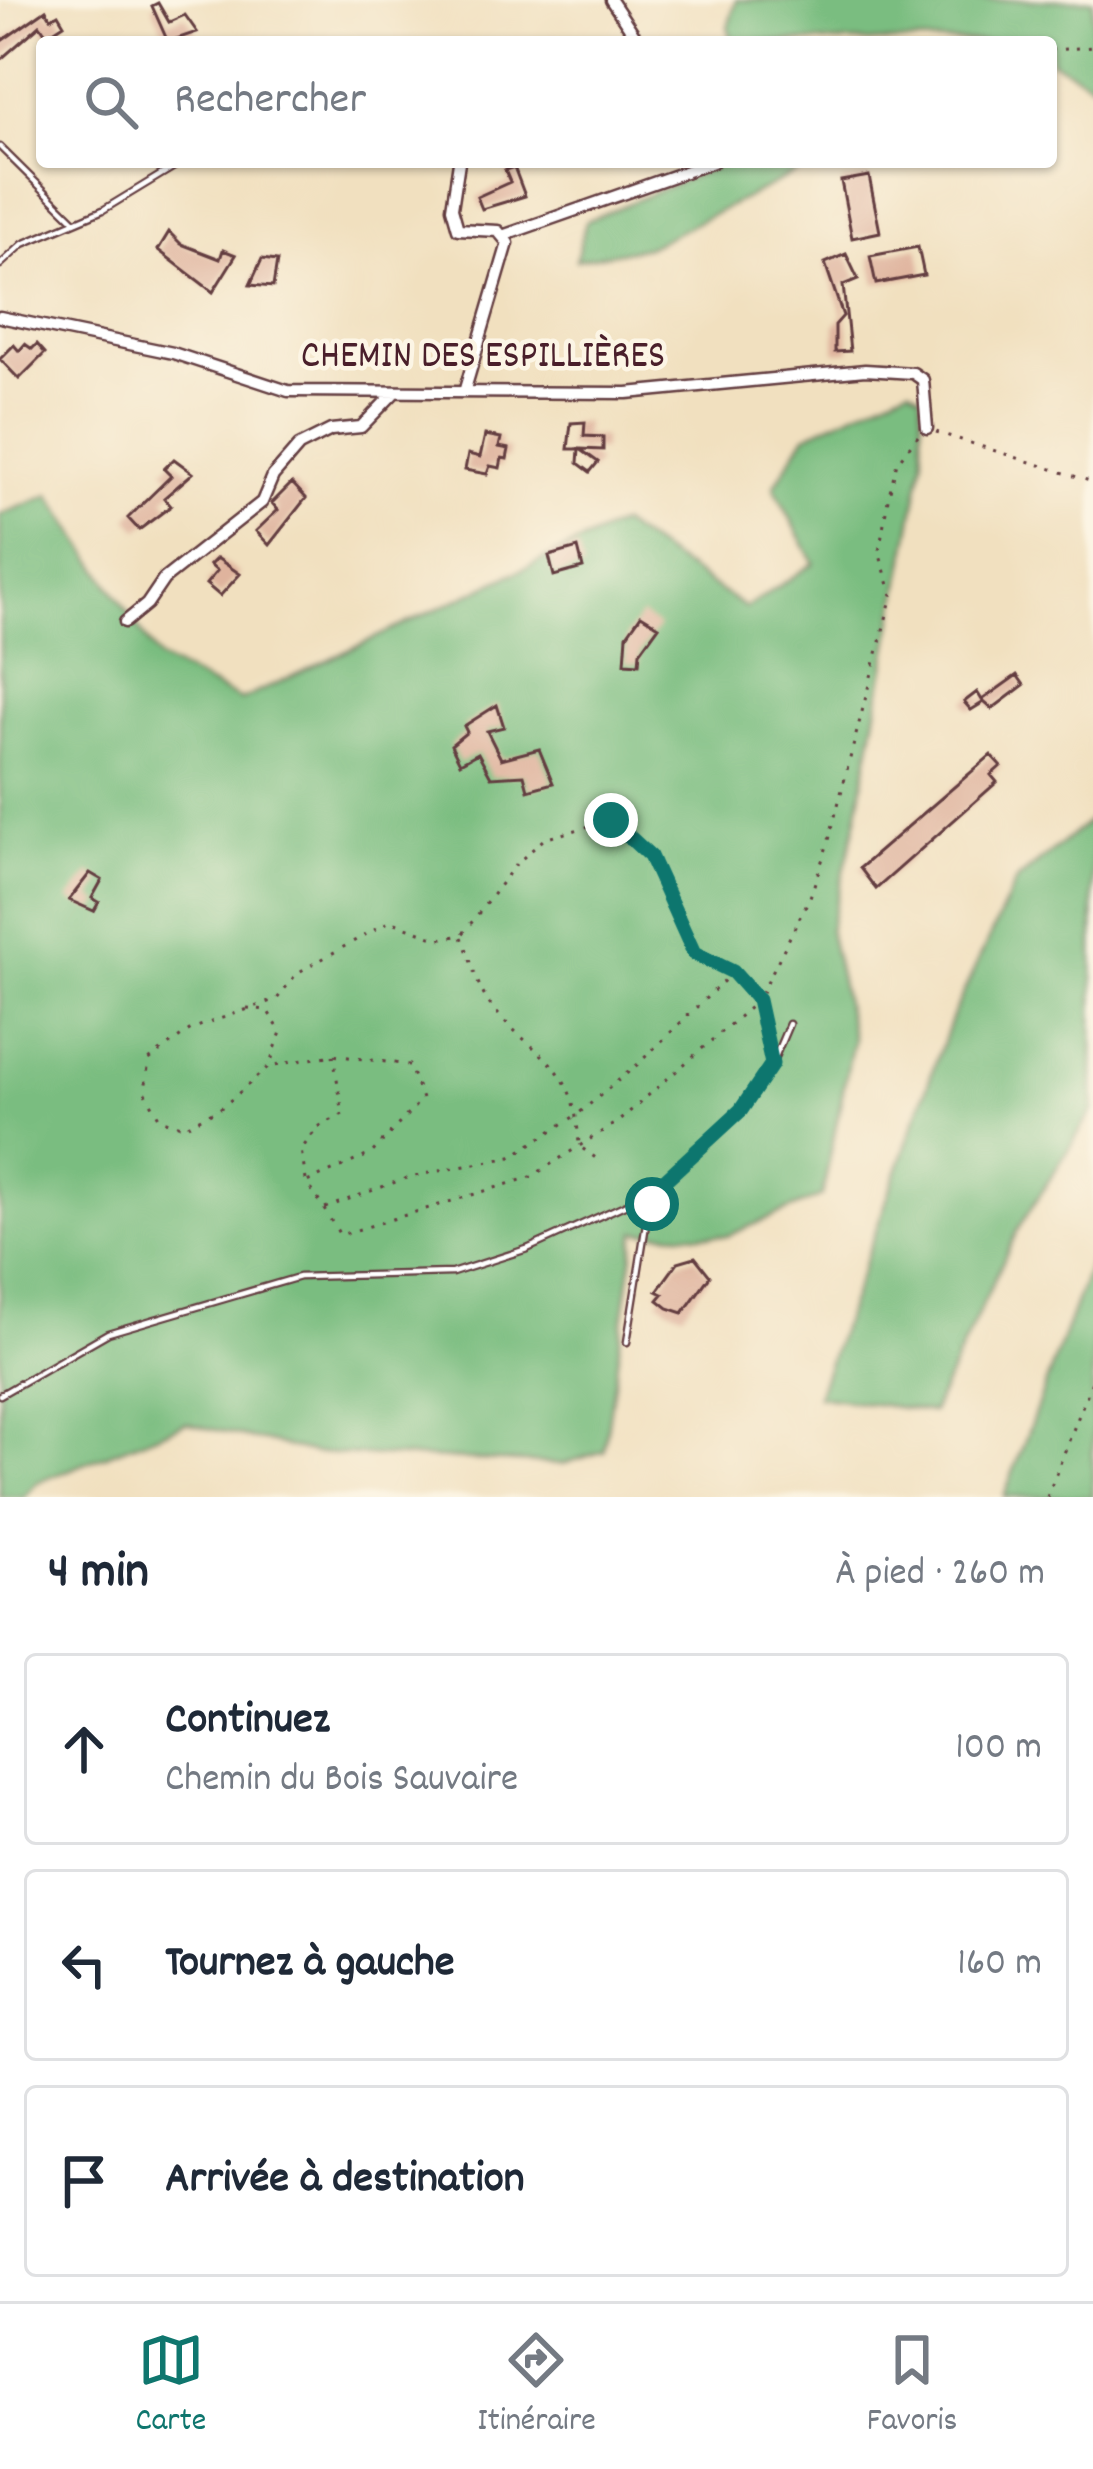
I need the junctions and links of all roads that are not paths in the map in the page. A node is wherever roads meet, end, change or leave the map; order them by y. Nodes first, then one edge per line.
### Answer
1 (611, 0) edge
2 (635, 36) edge
3 (0, 147) edge
4 (172, 168) edge
5 (458, 168) edge
6 (696, 168) edge
7 (74, 220) junction
8 (505, 235) junction
9 (0, 265) edge
10 (0, 317) edge
11 (465, 389) junction
12 (394, 393) junction
13 (927, 428) road end
14 (125, 622) dead end
15 (789, 1024) dead end
16 (651, 1193) junction
17 (627, 1342) dead end
18 (0, 1395) edge

1 - 2 street
3 - 7 lane
4 - 7 lane
5 - 8 street
6 - 8 street
7 - 9 lane
8 - 11 street
10 - 12 street, CHEMIN DES ESPILLIÈRES
11 - 12 street, CHEMIN DES ESPILLIÈRES
11 - 13 street, CHEMIN DES ESPILLIÈRES
12 - 14 street
15 - 16 lane
16 - 17 lane
16 - 18 lane

